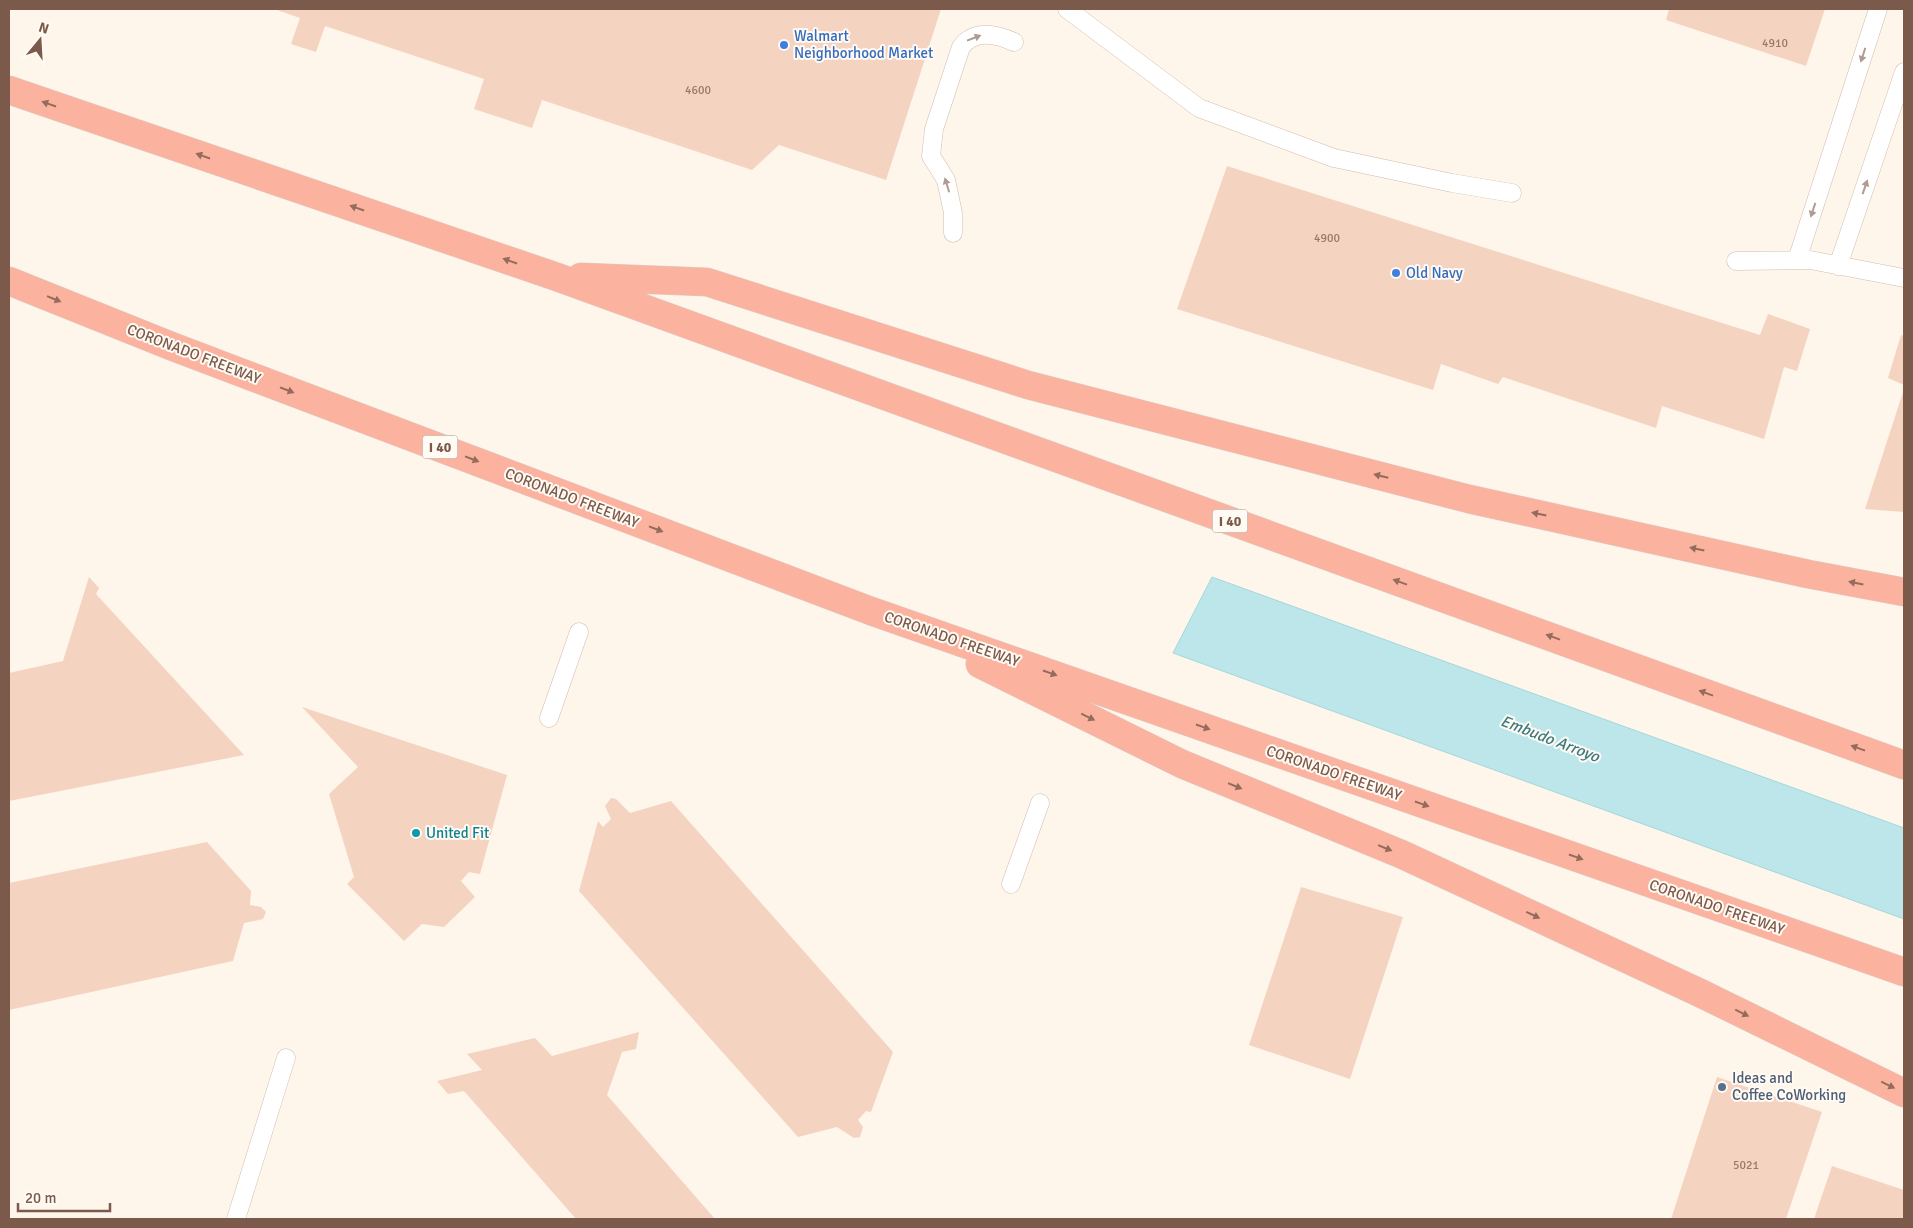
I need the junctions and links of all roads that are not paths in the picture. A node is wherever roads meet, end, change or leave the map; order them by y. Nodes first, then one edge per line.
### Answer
1 (1066, 9) edge
2 (1878, 9) edge
3 (1014, 42) dead end
4 (1904, 72) edge
5 (9, 90) edge
6 (1512, 193) dead end
7 (953, 233) dead end
8 (1797, 260) junction
9 (1736, 261) dead end
10 (1838, 266) junction
11 (557, 277) junction
12 (1904, 278) edge
13 (9, 281) edge
14 (1904, 592) edge
15 (871, 611) junction
16 (579, 632) dead end
17 (549, 718) dead end
18 (1904, 765) edge
19 (1040, 803) dead end
20 (1011, 884) dead end
21 (1904, 972) edge
22 (286, 1058) dead end
23 (1904, 1093) edge
24 (236, 1219) edge

1 - 6 lane
2 -> 8 lane
7 -> 3 lane
10 -> 4 lane
11 -> 5 highway, I 40
8 - 9 lane
8 - 10 lane
10 - 12 lane
14 -> 11 highway
18 -> 11 highway, I 40
13 -> 15 highway, CORONADO FREEWAY / I 40
15 -> 21 highway, CORONADO FREEWAY / I 40
15 -> 23 highway
16 - 17 lane
19 - 20 lane
22 - 24 lane

